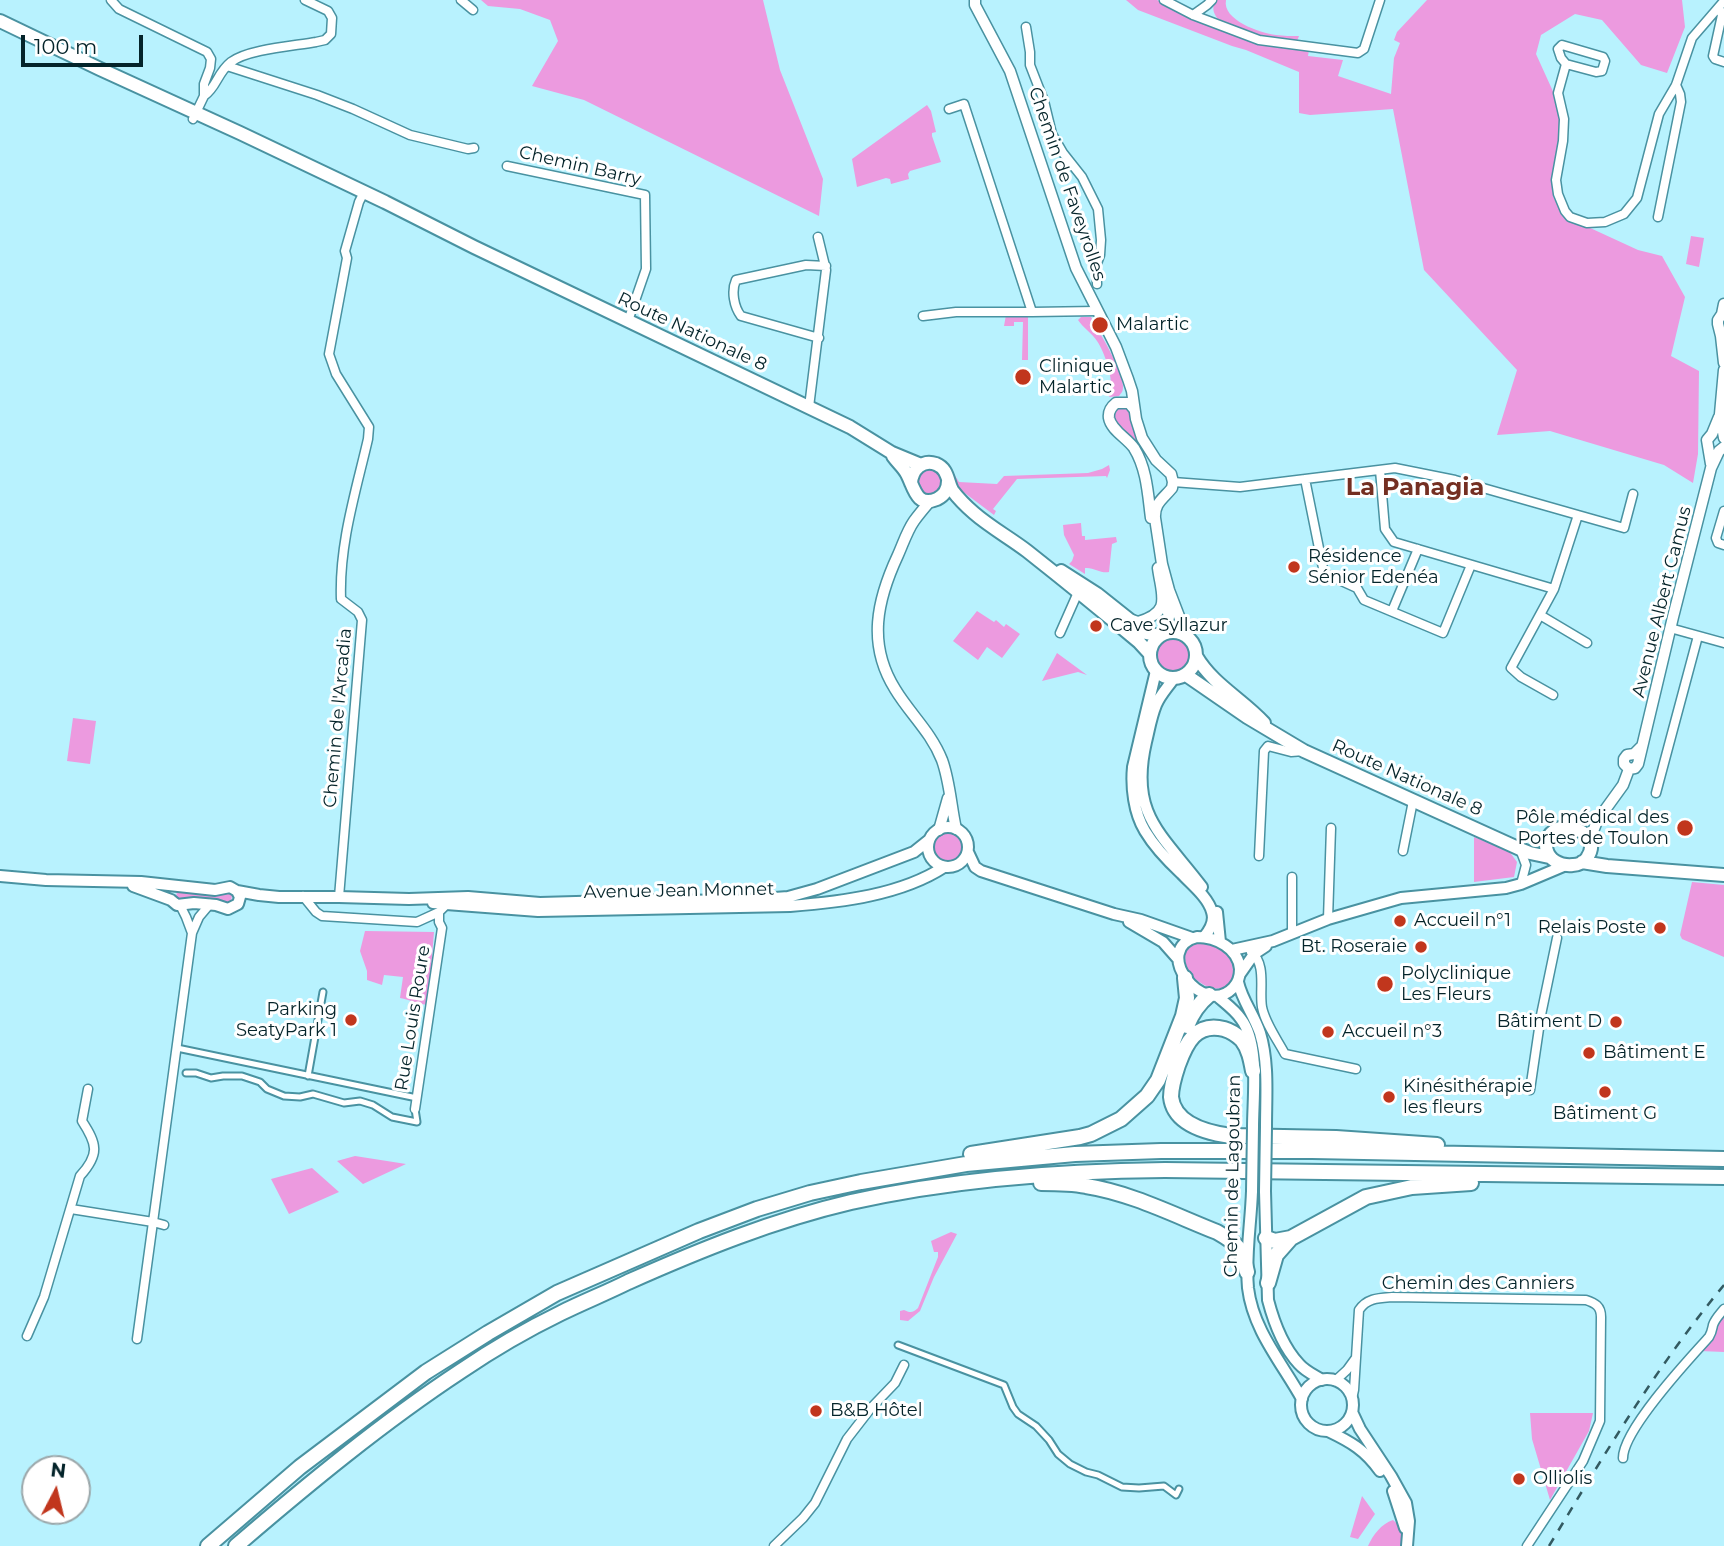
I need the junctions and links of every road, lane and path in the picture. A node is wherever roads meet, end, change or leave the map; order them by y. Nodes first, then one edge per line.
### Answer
1 (111, 0) edge
2 (306, 0) edge
3 (461, 0) edge
4 (975, 0) edge
5 (1164, 0) edge
6 (1212, 0) edge
7 (1380, 0) edge
8 (1721, 4) edge
9 (473, 10) dead end
10 (1194, 15) junction
11 (0, 22) edge
12 (1026, 27) dead end
13 (1721, 33) edge
14 (1724, 62) edge
15 (1566, 64) junction
16 (227, 66) junction
17 (1676, 85) junction
18 (204, 96) junction
19 (949, 109) dead end
20 (195, 116) junction
21 (474, 148) dead end
22 (507, 166) dead end
23 (362, 196) junction
24 (1658, 217) dead end
25 (818, 237) dead end
26 (826, 266) junction
27 (1097, 284) dead end
28 (1097, 310) junction
29 (1723, 310) edge
30 (1032, 312) junction
31 (923, 316) dead end
32 (628, 321) junction
33 (1722, 330) edge
34 (819, 338) junction
35 (1724, 363) edge
36 (1724, 370) edge
37 (1128, 379) junction
38 (1122, 402) junction
39 (809, 407) junction
40 (1134, 409) junction
41 (1720, 414) junction
42 (1712, 434) junction
43 (1724, 438) edge
44 (1718, 449) edge
45 (892, 453) junction
46 (921, 465) junction
47 (1380, 470) junction
48 (1305, 480) junction
49 (948, 481) junction
50 (1173, 482) junction
51 (913, 488) junction
52 (1147, 488) junction
53 (1633, 494) dead end
54 (1164, 495) junction
55 (933, 500) junction
56 (1724, 511) edge
57 (976, 515) junction
58 (1578, 515) junction
59 (912, 523) junction
60 (1724, 545) edge
61 (1419, 549) junction
62 (1471, 565) junction
63 (1159, 576) junction
64 (1080, 588) junction
65 (1554, 589) junction
66 (1392, 611) junction
67 (1540, 615) junction
68 (1128, 618) junction
69 (1670, 628) junction
70 (1060, 633) dead end
71 (1162, 635) junction
72 (1698, 636) junction
73 (1187, 637) junction
74 (1587, 643) dead end
75 (1724, 643) edge
76 (1150, 654) junction
77 (1196, 656) junction
78 (1156, 671) junction
79 (1180, 677) junction
80 (1553, 695) dead end
81 (1280, 737) junction
82 (1304, 751) junction
83 (1656, 793) dead end
84 (949, 795) junction
85 (1413, 801) junction
86 (1597, 821) junction
87 (1331, 828) dead end
88 (956, 829) junction
89 (1579, 829) junction
90 (939, 830) junction
91 (929, 841) junction
92 (1590, 846) junction
93 (1520, 849) junction
94 (1548, 850) junction
95 (1403, 851) dead end
96 (968, 852) junction
97 (1259, 856) dead end
98 (1582, 862) junction
99 (1566, 865) junction
100 (1608, 866) junction
101 (949, 867) junction
102 (1724, 875) edge
103 (0, 876) edge
104 (993, 876) junction
105 (1292, 877) dead end
106 (1535, 878) junction
107 (119, 882) junction
108 (1521, 884) junction
109 (174, 886) junction
110 (237, 891) junction
111 (279, 897) junction
112 (303, 897) junction
113 (339, 897) junction
114 (176, 902) junction
115 (210, 904) junction
116 (238, 904) junction
117 (446, 904) junction
118 (1114, 914) junction
119 (1328, 919) junction
120 (417, 922) junction
121 (442, 928) junction
122 (192, 933) junction
123 (1292, 933) junction
124 (1198, 937) junction
125 (1557, 938) dead end
126 (1273, 941) junction
127 (1220, 942) junction
128 (1236, 949) junction
129 (1178, 958) junction
130 (1250, 959) junction
131 (1185, 978) junction
132 (1239, 978) junction
133 (323, 992) dead end
134 (1213, 996) junction
135 (177, 1048) junction
136 (1356, 1069) dead end
137 (1253, 1071) junction
138 (186, 1073) dead end
139 (308, 1076) junction
140 (88, 1089) dead end
141 (1530, 1090) dead end
142 (1171, 1097) junction
143 (417, 1098) junction
144 (415, 1109) joint
145 (1560, 1156) junction
146 (1724, 1159) edge
147 (1640, 1176) junction
148 (1724, 1177) edge
149 (861, 1181) junction
150 (914, 1189) junction
151 (71, 1209) junction
152 (153, 1222) junction
153 (1251, 1222) junction
154 (164, 1224) dead end
155 (1266, 1238) junction
156 (1291, 1238) junction
157 (1247, 1272) junction
158 (1268, 1283) junction
159 (1724, 1309) edge
160 (27, 1336) dead end
161 (137, 1339) dead end
162 (898, 1345) dead end
163 (1355, 1359) junction
164 (904, 1365) dead end
165 (1322, 1380) junction
166 (1335, 1381) junction
167 (1301, 1399) junction
168 (1352, 1399) junction
169 (1352, 1412) junction
170 (1328, 1431) junction
171 (1623, 1458) dead end
172 (1180, 1489) dead end
173 (1407, 1541) edge
174 (208, 1546) edge
175 (236, 1546) edge
176 (774, 1546) edge
177 (1527, 1546) edge

1 - 18 street
2 - 16 street
3 - 9 street
4 - 28 street, Chemin de Faveyrolles
5 - 10 street
6 - 10 street
7 - 10 street
8 - 13 street
8 - 17 street
11 - 20 main road, Route Nationale 8
12 - 27 street
13 - 14 street
15 - 15 street
15 - 17 street
16 - 18 street
16 - 21 street
17 - 24 street
18 - 20 street
19 - 30 street
20 - 23 main road, Route Nationale 8
22 - 32 street, Chemin Barry
23 - 32 main road, Route Nationale 8
23 - 113 street, Chemin de l'Arcadia
25 - 26 street
26 - 34 street
26 - 34 street
28 - 30 street
28 - 37 street, Chemin de Faveyrolles
29 - 33 street
30 - 31 street
32 - 39 main road, Route Nationale 8
33 - 35 street
34 - 39 street
36 - 41 street
37 - 38 street
37 - 40 street, Chemin de Faveyrolles
38 - 40 street
38 - 52 street
39 - 45 main road, Route Nationale 8
40 - 50 street, Chemin de Faveyrolles
41 - 42 street
41 - 43 street
42 - 43 street
42 - 44 street, Avenue Albert Camus
44 - 69 street, Avenue Albert Camus
45 - 46 main road, Route Nationale 8
45 - 51 main road, Route Nationale 8
46 - 49 main road
46 - 51 main road
47 - 48 street
47 - 58 street
47 - 61 street
48 - 50 street
48 - 66 street
49 - 55 main road
49 - 57 main road
50 - 54 street
51 - 55 main road
51 - 59 street
52 - 54 street
52 - 63 street
53 - 58 street
54 - 73 street
55 - 57 main road
55 - 59 street
56 - 60 street
57 - 64 main road
58 - 65 street
59 - 84 street
61 - 62 street
61 - 66 street
62 - 65 street
62 - 66 street
63 - 68 street
63 - 71 street
64 - 68 main road
64 - 70 street
64 - 76 main road
65 - 67 street
67 - 74 street
67 - 80 street
68 - 71 main road
69 - 72 street
69 - 86 street, Avenue Albert Camus
71 - 73 main road
71 - 76 main road
72 - 75 street
72 - 83 street
73 - 77 main road
76 - 78 main road
77 - 79 main road
77 - 81 main road, Route Nationale 8
78 - 79 main road
78 - 124 main road
79 - 81 main road, Route Nationale 8
79 - 127 main road
81 - 82 main road, Route Nationale 8
82 - 85 main road, Route Nationale 8
82 - 97 street
84 - 88 street
84 - 90 street
85 - 93 main road, Route Nationale 8
85 - 95 street
86 - 89 street
86 - 92 street
87 - 119 street
88 - 90 main road
88 - 96 main road
89 - 92 main road
89 - 94 main road
90 - 91 main road
91 - 101 main road
91 - 117 main road, Avenue Jean Monnet
92 - 98 main road
92 - 100 main road
93 - 94 main road, Route Nationale 8
93 - 108 street
94 - 99 main road
94 - 106 main road
96 - 101 main road
96 - 104 main road
98 - 99 main road
98 - 100 main road
99 - 106 main road
100 - 102 main road
101 - 104 main road
101 - 117 main road, Avenue Jean Monnet
103 - 107 main road
104 - 118 main road
105 - 123 street
106 - 108 main road
107 - 109 main road
107 - 114 main road
108 - 119 main road
109 - 110 main road, Avenue Jean Monnet
109 - 114 main road
110 - 111 main road, Avenue Jean Monnet
110 - 116 main road
111 - 112 main road, Avenue Jean Monnet
111 - 116 main road, Avenue Jean Monnet
112 - 113 main road, Avenue Jean Monnet
112 - 120 street
113 - 117 main road, Avenue Jean Monnet
114 - 115 main road, Avenue Jean Monnet
114 - 122 street
115 - 116 main road, Avenue Jean Monnet
115 - 122 street
117 - 120 street
117 - 121 street, Rue Louis Roure
118 - 124 main road
118 - 129 main road
119 - 123 main road
120 - 121 street
121 - 143 street, Rue Louis Roure
122 - 135 street
123 - 126 main road
124 - 127 main road
124 - 129 main road
125 - 141 street
126 - 128 main road
126 - 130 main road
127 - 128 main road
128 - 130 street
128 - 132 main road
129 - 131 main road
130 - 132 main road
130 - 136 street
131 - 134 main road
131 - 149 highway
132 - 134 main road
132 - 155 main road, Chemin de Lagoubran, bridge
133 - 139 street
134 - 137 main road, Chemin de Lagoubran
134 - 142 highway
135 - 139 street
135 - 152 street
137 - 142 highway
137 - 153 main road, Chemin de Lagoubran, bridge
138 - 144 street
139 - 143 street
140 - 151 street
142 - 145 highway
143 - 144 street, Rue Louis Roure
145 - 146 highway
145 - 149 highway
147 - 148 highway
147 - 150 highway
147 - 156 highway
149 - 174 highway
150 - 157 highway
150 - 175 highway
151 - 152 street
151 - 160 street
152 - 154 street
152 - 161 street
153 - 155 main road
153 - 157 main road, Chemin de Lagoubran
155 - 156 highway
155 - 158 main road, Chemin de Lagoubran
156 - 158 highway
157 - 167 main road, Chemin de Lagoubran
158 - 165 main road, Chemin de Lagoubran
159 - 171 street
162 - 172 street
163 - 166 street
163 - 168 street, Chemin des Canniers
163 - 177 street, Chemin des Canniers
164 - 176 street
165 - 166 main road
165 - 167 main road
166 - 168 main road
167 - 170 main road
168 - 169 main road
169 - 170 main road
169 - 173 main road
170 - 173 main road

